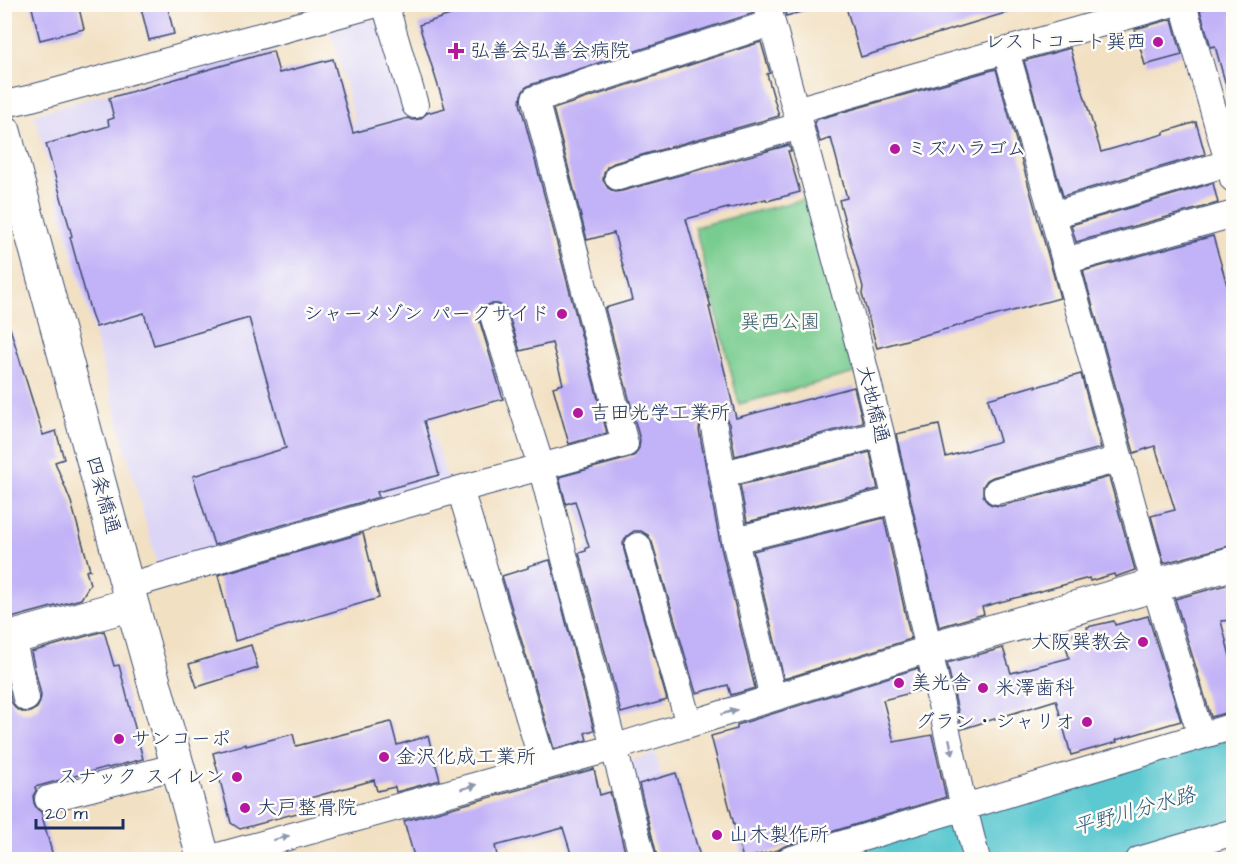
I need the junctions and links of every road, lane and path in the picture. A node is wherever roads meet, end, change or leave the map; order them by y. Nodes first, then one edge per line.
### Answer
1 (377, 4) edge
2 (386, 4) edge
3 (1170, 4) edge
4 (1183, 4) edge
5 (770, 14) edge
6 (1006, 51) junction
7 (4, 104) edge
8 (415, 105) dead end
9 (798, 118) junction
10 (6, 144) edge
11 (1231, 171) edge
12 (618, 177) dead end
13 (1233, 214) edge
14 (1053, 215) junction
15 (1065, 261) junction
16 (494, 318) dead end
17 (714, 427) dead end
18 (881, 434) junction
19 (1120, 459) junction
20 (541, 466) junction
21 (723, 474) junction
22 (460, 489) junction
23 (997, 491) dead end
24 (896, 500) junction
25 (735, 540) junction
26 (639, 546) dead end
27 (1233, 563) edge
28 (1155, 586) junction
29 (130, 595) junction
30 (8, 639) edge
31 (929, 649) junction
32 (26, 698) dead end
33 (774, 698) junction
34 (688, 724) junction
35 (1233, 726) edge
36 (1201, 736) junction
37 (613, 748) junction
38 (178, 766) junction
39 (544, 767) junction
40 (48, 799) dead end
41 (964, 808) junction
42 (1233, 832) edge
43 (1171, 855) edge
44 (204, 860) edge
45 (643, 860) edge
46 (789, 860) edge
47 (977, 860) edge
48 (1139, 860) edge

1 - 7 street
2 - 8 street
3 - 6 street
4 - 11 street
5 - 9 street, 大地橋通
5 - 20 street
6 - 9 street
6 - 14 street
9 - 12 street
9 - 18 street, 大地橋通
10 - 29 street, 四条橋通
11 - 14 street
13 - 15 street
14 - 15 street
15 - 19 street
16 - 20 street
17 - 21 street
18 - 21 street
18 - 24 street, 大地橋通
19 - 23 street
19 - 28 street
20 - 22 street
20 - 37 street
21 - 25 street
22 - 29 street
22 - 39 street
24 - 25 street
24 - 31 street, 大地橋通
25 - 33 street
26 - 34 street
27 - 28 street
28 - 31 street
28 - 36 street
29 - 30 street
29 - 38 street, 四条橋通
30 - 32 street
31 - 33 street
31 -> 41 street, 大地橋通
34 -> 33 street
34 - 37 street
35 - 36 street
36 - 41 street
37 - 39 street
37 - 45 street
38 - 40 street
38 - 44 street, 四条橋通
44 -> 39 street
41 - 46 street
41 - 47 street, 大地橋通
42 - 43 street
43 - 48 street

